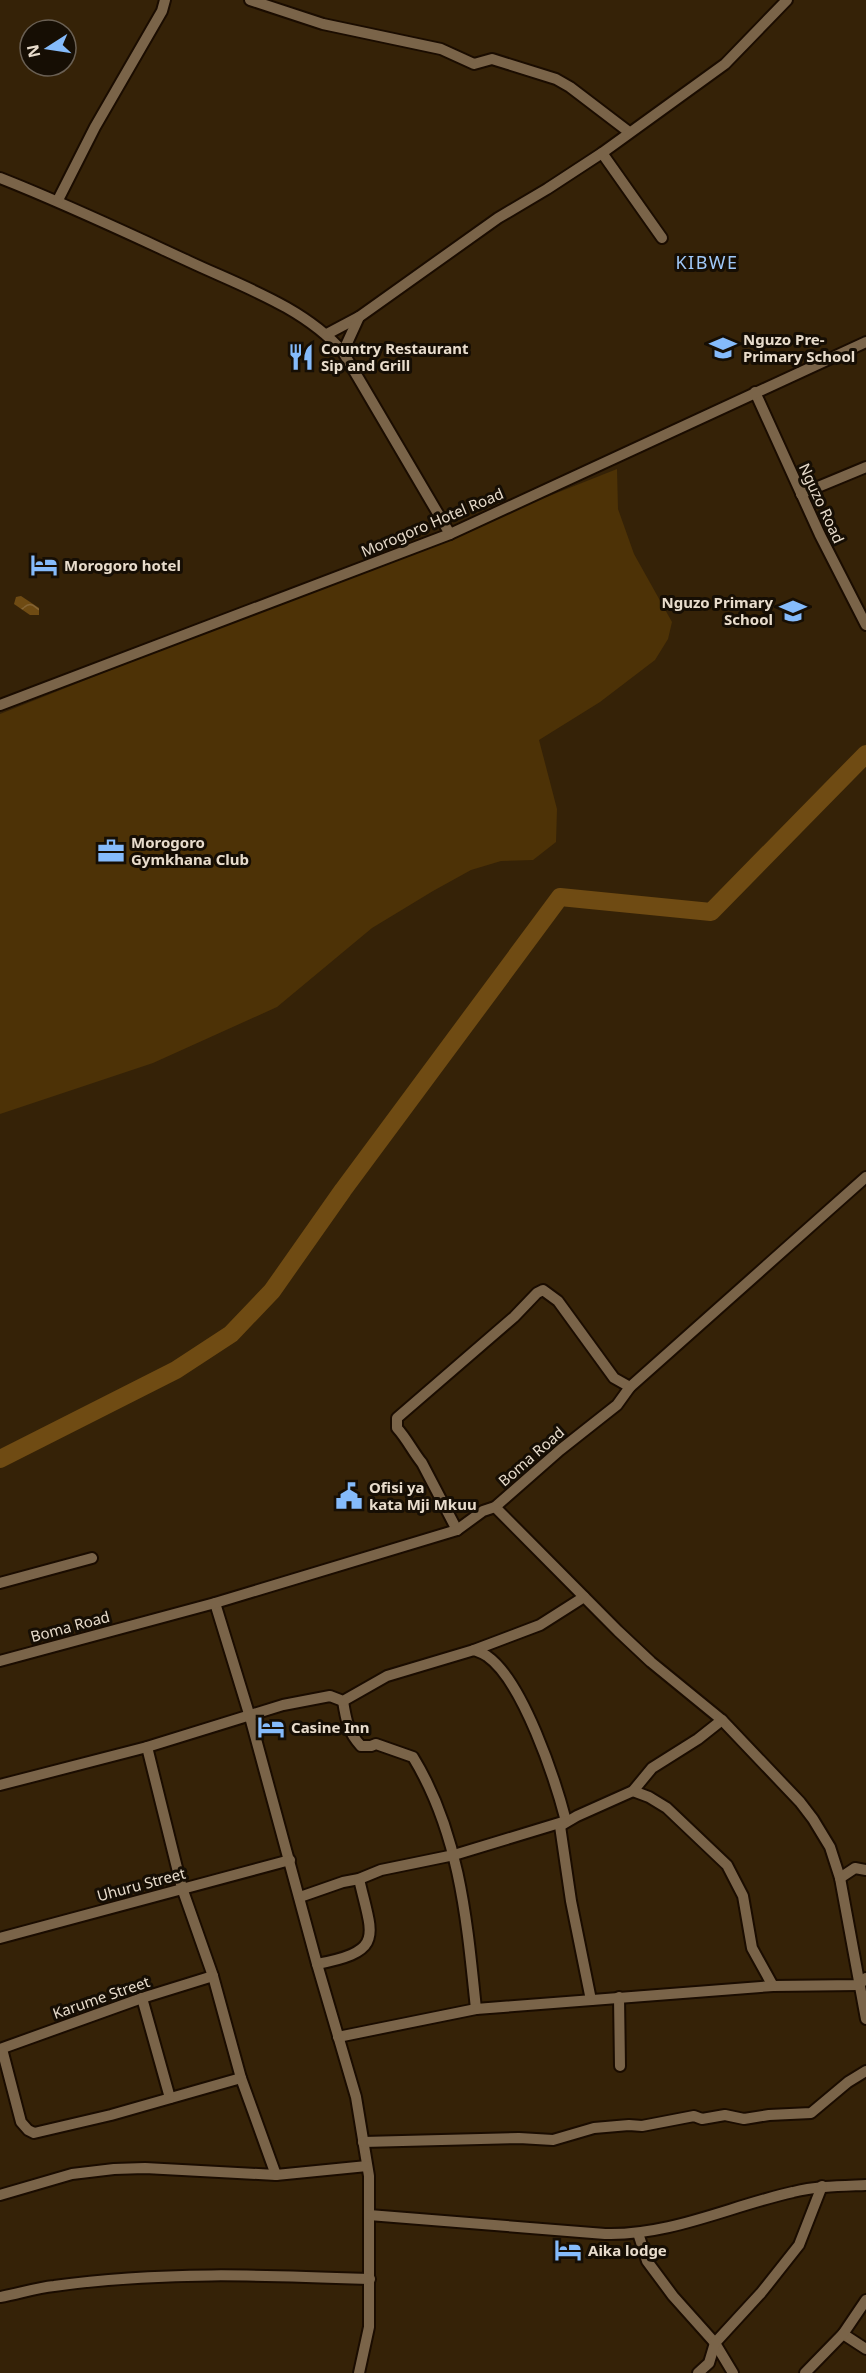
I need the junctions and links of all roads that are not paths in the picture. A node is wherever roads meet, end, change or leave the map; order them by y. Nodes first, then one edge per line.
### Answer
1 (165, 0) edge
2 (250, 0) edge
3 (787, 0) edge
4 (629, 132) junction
5 (602, 153) junction
6 (0, 178) edge
7 (58, 200) junction
8 (662, 238) dead end
9 (359, 317) junction
10 (327, 334) junction
11 (866, 342) edge
12 (343, 352) junction
13 (755, 392) junction
14 (866, 467) edge
15 (801, 494) junction
16 (450, 534) junction
17 (866, 625) edge
18 (0, 705) edge
19 (866, 1177) edge
20 (630, 1387) junction
21 (495, 1507) junction
22 (457, 1530) junction
23 (92, 1558) dead end
24 (0, 1583) edge
25 (584, 1597) junction
26 (215, 1603) junction
27 (504, 1639) junction
28 (474, 1650) junction
29 (0, 1661) edge
30 (500, 1668) junction
31 (343, 1701) junction
32 (250, 1717) junction
33 (722, 1720) junction
34 (147, 1748) junction
35 (0, 1785) edge
36 (633, 1791) junction
37 (563, 1824) junction
38 (454, 1855) junction
39 (290, 1860) junction
40 (866, 1870) edge
41 (840, 1878) junction
42 (359, 1880) junction
43 (182, 1888) junction
44 (300, 1896) junction
45 (0, 1938) edge
46 (317, 1964) junction
47 (213, 1976) junction
48 (863, 1981) edge
49 (773, 1986) junction
50 (619, 1997) junction
51 (142, 1998) junction
52 (591, 2000) junction
53 (476, 2009) junction
54 (866, 2019) edge
55 (338, 2037) junction
56 (1, 2049) edge
57 (620, 2066) dead end
58 (866, 2071) edge
59 (241, 2078) junction
60 (170, 2098) junction
61 (363, 2142) junction
62 (367, 2166) junction
63 (276, 2175) junction
64 (866, 2185) edge
65 (822, 2186) junction
66 (0, 2195) edge
67 (369, 2215) junction
68 (638, 2233) junction
69 (370, 2279) junction
70 (0, 2297) edge
71 (866, 2300) edge
72 (843, 2334) junction
73 (716, 2343) junction
74 (866, 2349) edge
75 (359, 2373) edge
76 (698, 2373) edge
77 (733, 2373) edge
78 (805, 2373) edge

1 - 7 street
2 - 4 street
3 - 4 street
4 - 5 street
5 - 8 street
5 - 9 street
6 - 7 street
7 - 10 street
9 - 10 street
9 - 12 street
10 - 12 street
11 - 13 street, Morogoro Hotel Road
12 - 16 street
13 - 15 street, Nguzo Road
13 - 16 street, Morogoro Hotel Road
14 - 15 street
15 - 17 street, Nguzo Road
16 - 18 street, Morogoro Hotel Road
19 - 20 street, Boma Road
20 - 21 street, Boma Road
20 - 22 street
21 - 22 street, Boma Road
21 - 25 street
22 - 26 street, Boma Road
23 - 24 street
25 - 27 street
25 - 33 street
26 - 29 street, Boma Road
26 - 32 street
27 - 28 street
27 - 30 street
28 - 30 street
28 - 31 street
30 - 37 street
31 - 32 street
31 - 38 street
32 - 34 street
32 - 39 street
33 - 36 street
33 - 41 street
34 - 35 street
34 - 43 street
36 - 37 street
36 - 49 street
37 - 38 street
37 - 52 street
38 - 42 street
38 - 53 street
39 - 43 street, Uhuru Street
39 - 44 street
40 - 41 street
41 - 48 street
42 - 44 street
42 - 46 street
43 - 45 street, Uhuru Street
43 - 47 street
44 - 46 street
46 - 55 street
47 - 51 street, Karume Street
47 - 59 street
48 - 49 street
48 - 54 street
49 - 50 street
50 - 52 street
50 - 57 street
51 - 56 street, Karume Street
51 - 60 street
52 - 53 street
53 - 55 street
55 - 61 street
56 - 60 street
58 - 61 street
59 - 60 street
59 - 63 street
61 - 62 street
62 - 63 street
62 - 67 street
63 - 66 street
64 - 65 street
65 - 68 street
65 - 73 street
67 - 68 street
67 - 69 street
68 - 73 street
69 - 70 street
69 - 75 street
71 - 72 street
72 - 74 street
72 - 78 street
73 - 76 street
73 - 77 street

